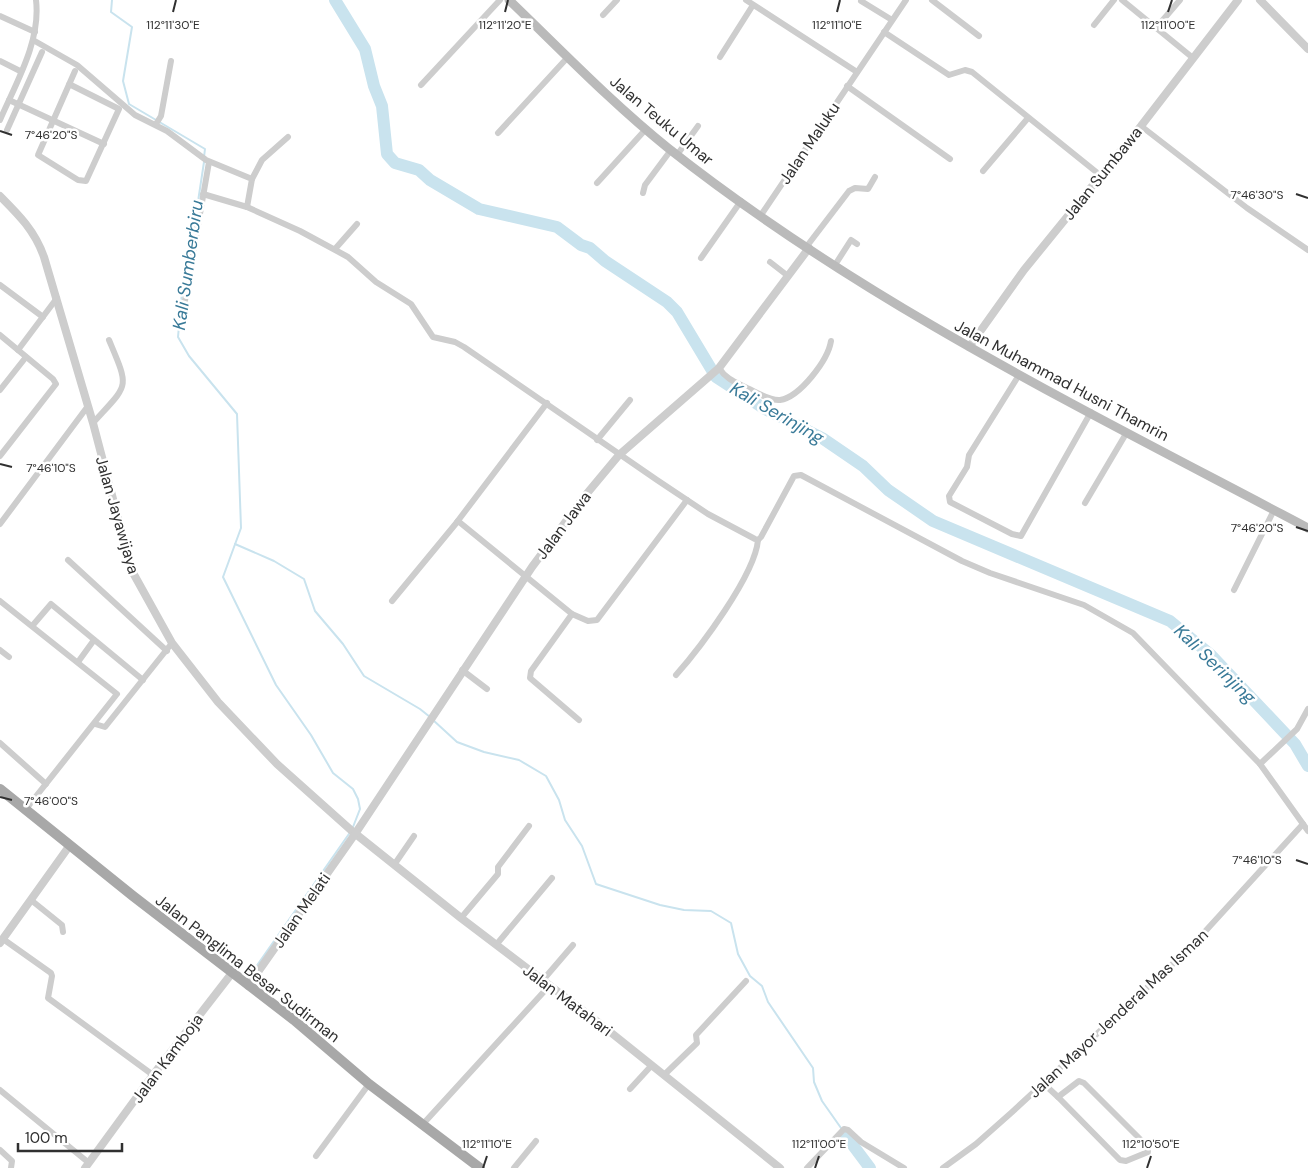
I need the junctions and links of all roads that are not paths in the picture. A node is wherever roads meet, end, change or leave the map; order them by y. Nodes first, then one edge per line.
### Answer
1 (36, 0) edge
2 (500, 0) edge
3 (509, 0) edge
4 (617, 0) edge
5 (906, 0) edge
6 (932, 0) edge
7 (1114, 0) edge
8 (1123, 0) edge
9 (1180, 0) edge
10 (1238, 0) edge
11 (1260, 0) edge
12 (861, 1) edge
13 (751, 2) edge
14 (603, 15) dead end
15 (0, 16) edge
16 (892, 20) junction
17 (1094, 25) dead end
18 (1156, 28) junction
19 (35, 32) junction
20 (884, 32) junction
21 (979, 36) dead end
22 (37, 41) junction
23 (1308, 49) edge
24 (42, 52) dead end
25 (568, 57) junction
26 (720, 57) dead end
27 (1193, 58) junction
28 (0, 61) edge
29 (171, 61) dead end
30 (20, 71) junction
31 (75, 71) dead end
32 (857, 72) junction
33 (69, 84) junction
34 (421, 84) dead end
35 (847, 86) junction
36 (15, 102) junction
37 (1028, 118) junction
38 (53, 119) junction
39 (0, 120) edge
40 (158, 121) junction
41 (698, 126) dead end
42 (1141, 126) junction
43 (646, 129) junction
44 (7, 130) dead end
45 (498, 133) dead end
46 (288, 137) dead end
47 (104, 144) junction
48 (674, 152) junction
49 (206, 159) junction
50 (950, 159) dead end
51 (983, 171) dead end
52 (1100, 175) junction
53 (875, 178) dead end
54 (252, 179) junction
55 (597, 183) dead end
56 (643, 193) dead end
57 (203, 194) junction
58 (0, 196) edge
59 (741, 201) junction
60 (247, 207) junction
61 (761, 215) junction
62 (357, 224) dead end
63 (857, 244) dead end
64 (808, 247) junction
65 (335, 249) junction
66 (1308, 250) edge
67 (700, 258) dead end
68 (770, 262) dead end
69 (835, 265) junction
70 (788, 276) junction
71 (0, 285) edge
72 (57, 298) junction
73 (183, 312) dead end
74 (43, 317) junction
75 (0, 335) edge
76 (109, 340) dead end
77 (831, 340) dead end
78 (969, 348) junction
79 (18, 350) junction
80 (26, 357) junction
81 (718, 369) junction
82 (1019, 375) junction
83 (0, 390) edge
84 (630, 400) dead end
85 (547, 404) junction
86 (88, 406) junction
87 (1091, 412) junction
88 (93, 423) junction
89 (1128, 432) junction
90 (598, 440) junction
91 (619, 455) junction
92 (0, 456) edge
93 (687, 500) junction
94 (1085, 503) dead end
95 (1274, 510) junction
96 (456, 522) junction
97 (0, 524) edge
98 (1308, 528) edge
99 (758, 540) junction
100 (68, 560) dead end
101 (526, 576) junction
102 (1234, 590) dead end
103 (392, 601) dead end
104 (2, 602) edge
105 (0, 611) edge
106 (572, 614) junction
107 (33, 625) junction
108 (94, 640) junction
109 (172, 643) junction
110 (0, 650) edge
111 (166, 651) junction
112 (9, 657) dead end
113 (78, 662) junction
114 (462, 670) junction
115 (676, 675) dead end
116 (143, 680) junction
117 (487, 689) dead end
118 (1308, 709) edge
119 (579, 720) dead end
120 (95, 724) junction
121 (0, 743) edge
122 (1263, 762) junction
123 (46, 784) junction
124 (0, 789) edge
125 (26, 809) junction
126 (1302, 824) junction
127 (529, 826) dead end
128 (352, 831) junction
129 (1308, 831) edge
130 (414, 836) dead end
131 (70, 845) junction
132 (394, 865) junction
133 (552, 878) dead end
134 (31, 900) junction
135 (461, 918) junction
136 (62, 932) dead end
137 (2, 941) edge
138 (496, 945) junction
139 (573, 945) dead end
140 (232, 973) junction
141 (543, 980) junction
142 (746, 981) dead end
143 (550, 985) junction
144 (248, 986) junction
145 (652, 1065) junction
146 (153, 1075) junction
147 (664, 1075) junction
148 (370, 1084) junction
149 (1044, 1084) junction
150 (630, 1089) dead end
151 (0, 1090) edge
152 (1058, 1098) junction
153 (423, 1124) junction
154 (536, 1141) dead end
155 (0, 1150) edge
156 (316, 1156) dead end
157 (87, 1166) edge
158 (11, 1168) edge
159 (480, 1168) edge
160 (514, 1168) edge
161 (780, 1168) edge
162 (807, 1168) edge
163 (904, 1168) edge
164 (943, 1168) edge

1 - 19 street
2 - 34 street
3 - 25 main road, Jalan Teuku Umar
4 - 14 street
5 - 16 street, Jalan Maluku
6 - 21 street
7 - 17 street
8 - 18 street
9 - 18 street
10 - 27 street, Jalan Sumbawa
11 - 23 street
12 - 16 street
13 - 26 street
13 - 32 street
15 - 19 street
16 - 20 street, Jalan Maluku
18 - 27 street
19 - 22 street
20 - 32 street, Jalan Maluku
20 - 37 street
22 - 30 street
22 - 40 street
24 - 36 street
25 - 43 main road, Jalan Teuku Umar
25 - 45 street
27 - 42 street, Jalan Sumbawa
28 - 30 street
29 - 40 street
30 - 36 street
31 - 33 street
32 - 35 street, Jalan Maluku
33 - 38 street
33 - 47 street
35 - 50 street
35 - 61 street, Jalan Maluku
36 - 38 street
36 - 39 street
36 - 44 street
37 - 51 street
37 - 52 street
38 - 47 street
38 - 47 street
40 - 49 street
41 - 48 street
42 - 52 street, Jalan Sumbawa
42 - 66 street
43 - 48 main road, Jalan Teuku Umar
43 - 55 street
46 - 54 street
48 - 56 street
48 - 59 main road, Jalan Teuku Umar
49 - 54 street
49 - 57 street
52 - 78 street, Jalan Sumbawa
53 - 64 street
54 - 60 street
57 - 60 street
57 - 73 street
58 - 72 street, Jalan Jayawijaya
59 - 61 main road, Jalan Teuku Umar
59 - 67 street
60 - 65 street
61 - 64 main road, Jalan Teuku Umar
62 - 65 street
63 - 69 street
64 - 69 main road, Jalan Muhammad Husni Thamrin
64 - 70 street, Jalan Jawa
65 - 85 street
68 - 70 street
69 - 78 main road, Jalan Muhammad Husni Thamrin
70 - 81 street, Jalan Jawa
71 - 74 street
72 - 74 street
72 - 86 street, Jalan Jayawijaya
74 - 79 street
75 - 79 street
76 - 88 street
77 - 81 street
78 - 82 main road, Jalan Muhammad Husni Thamrin
79 - 80 street
80 - 83 street
80 - 92 street
81 - 91 street, Jalan Jawa
82 - 87 main road, Jalan Muhammad Husni Thamrin
82 - 87 street
84 - 90 street
85 - 90 street
85 - 96 street
86 - 88 street, Jalan Jayawijaya
86 - 97 street
87 - 89 main road, Jalan Muhammad Husni Thamrin
88 - 109 street, Jalan Jayawijaya
89 - 94 street
89 - 95 main road, Jalan Muhammad Husni Thamrin
90 - 91 street
91 - 93 street
91 - 101 street, Jalan Jawa
93 - 99 street
93 - 106 street
95 - 98 main road, Jalan Muhammad Husni Thamrin
95 - 102 street
96 - 101 street
96 - 103 street
99 - 115 street
99 - 122 street
100 - 111 street
101 - 106 street
101 - 114 street, Jalan Jawa
104 - 105 street
104 - 107 street
106 - 119 street
107 - 108 street
107 - 113 street
108 - 113 street
108 - 116 street
109 - 111 street
109 - 128 street, Jalan Jayawijaya
110 - 112 street
111 - 116 street
113 - 120 street
114 - 117 street
114 - 128 street, Jalan Jawa
116 - 120 street
118 - 122 street
120 - 123 street
121 - 123 street
122 - 126 street
123 - 125 street
124 - 125 main road, Jalan Panglima Besar Sudirman
125 - 131 main road, Jalan Panglima Besar Sudirman
126 - 129 street
126 - 149 street, Jalan Mayor Jenderal Mas Isman
127 - 135 street
128 - 132 street, Jalan Matahari
128 - 144 street, Jalan Melati
130 - 132 street
131 - 134 street
131 - 140 main road, Jalan Panglima Besar Sudirman
132 - 135 street, Jalan Matahari
133 - 138 street
134 - 136 street
134 - 137 street
135 - 138 street, Jalan Matahari
137 - 146 street
138 - 141 street, Jalan Matahari
139 - 141 street
140 - 144 main road, Jalan Panglima Besar Sudirman
140 - 146 street, Jalan Kamboja
141 - 143 street, Jalan Matahari
142 - 147 street
143 - 145 street, Jalan Matahari
143 - 153 street
144 - 148 main road, Jalan Panglima Besar Sudirman
145 - 147 street, Jalan Matahari
145 - 150 street
146 - 157 street, Jalan Kamboja
147 - 161 street, Jalan Matahari
148 - 153 main road, Jalan Panglima Besar Sudirman
148 - 156 street
149 - 152 street
149 - 164 street, Jalan Mayor Jenderal Mas Isman
151 - 157 street
152 - 152 street
153 - 159 main road, Jalan Panglima Besar Sudirman
154 - 160 street
155 - 158 street
162 - 163 street

